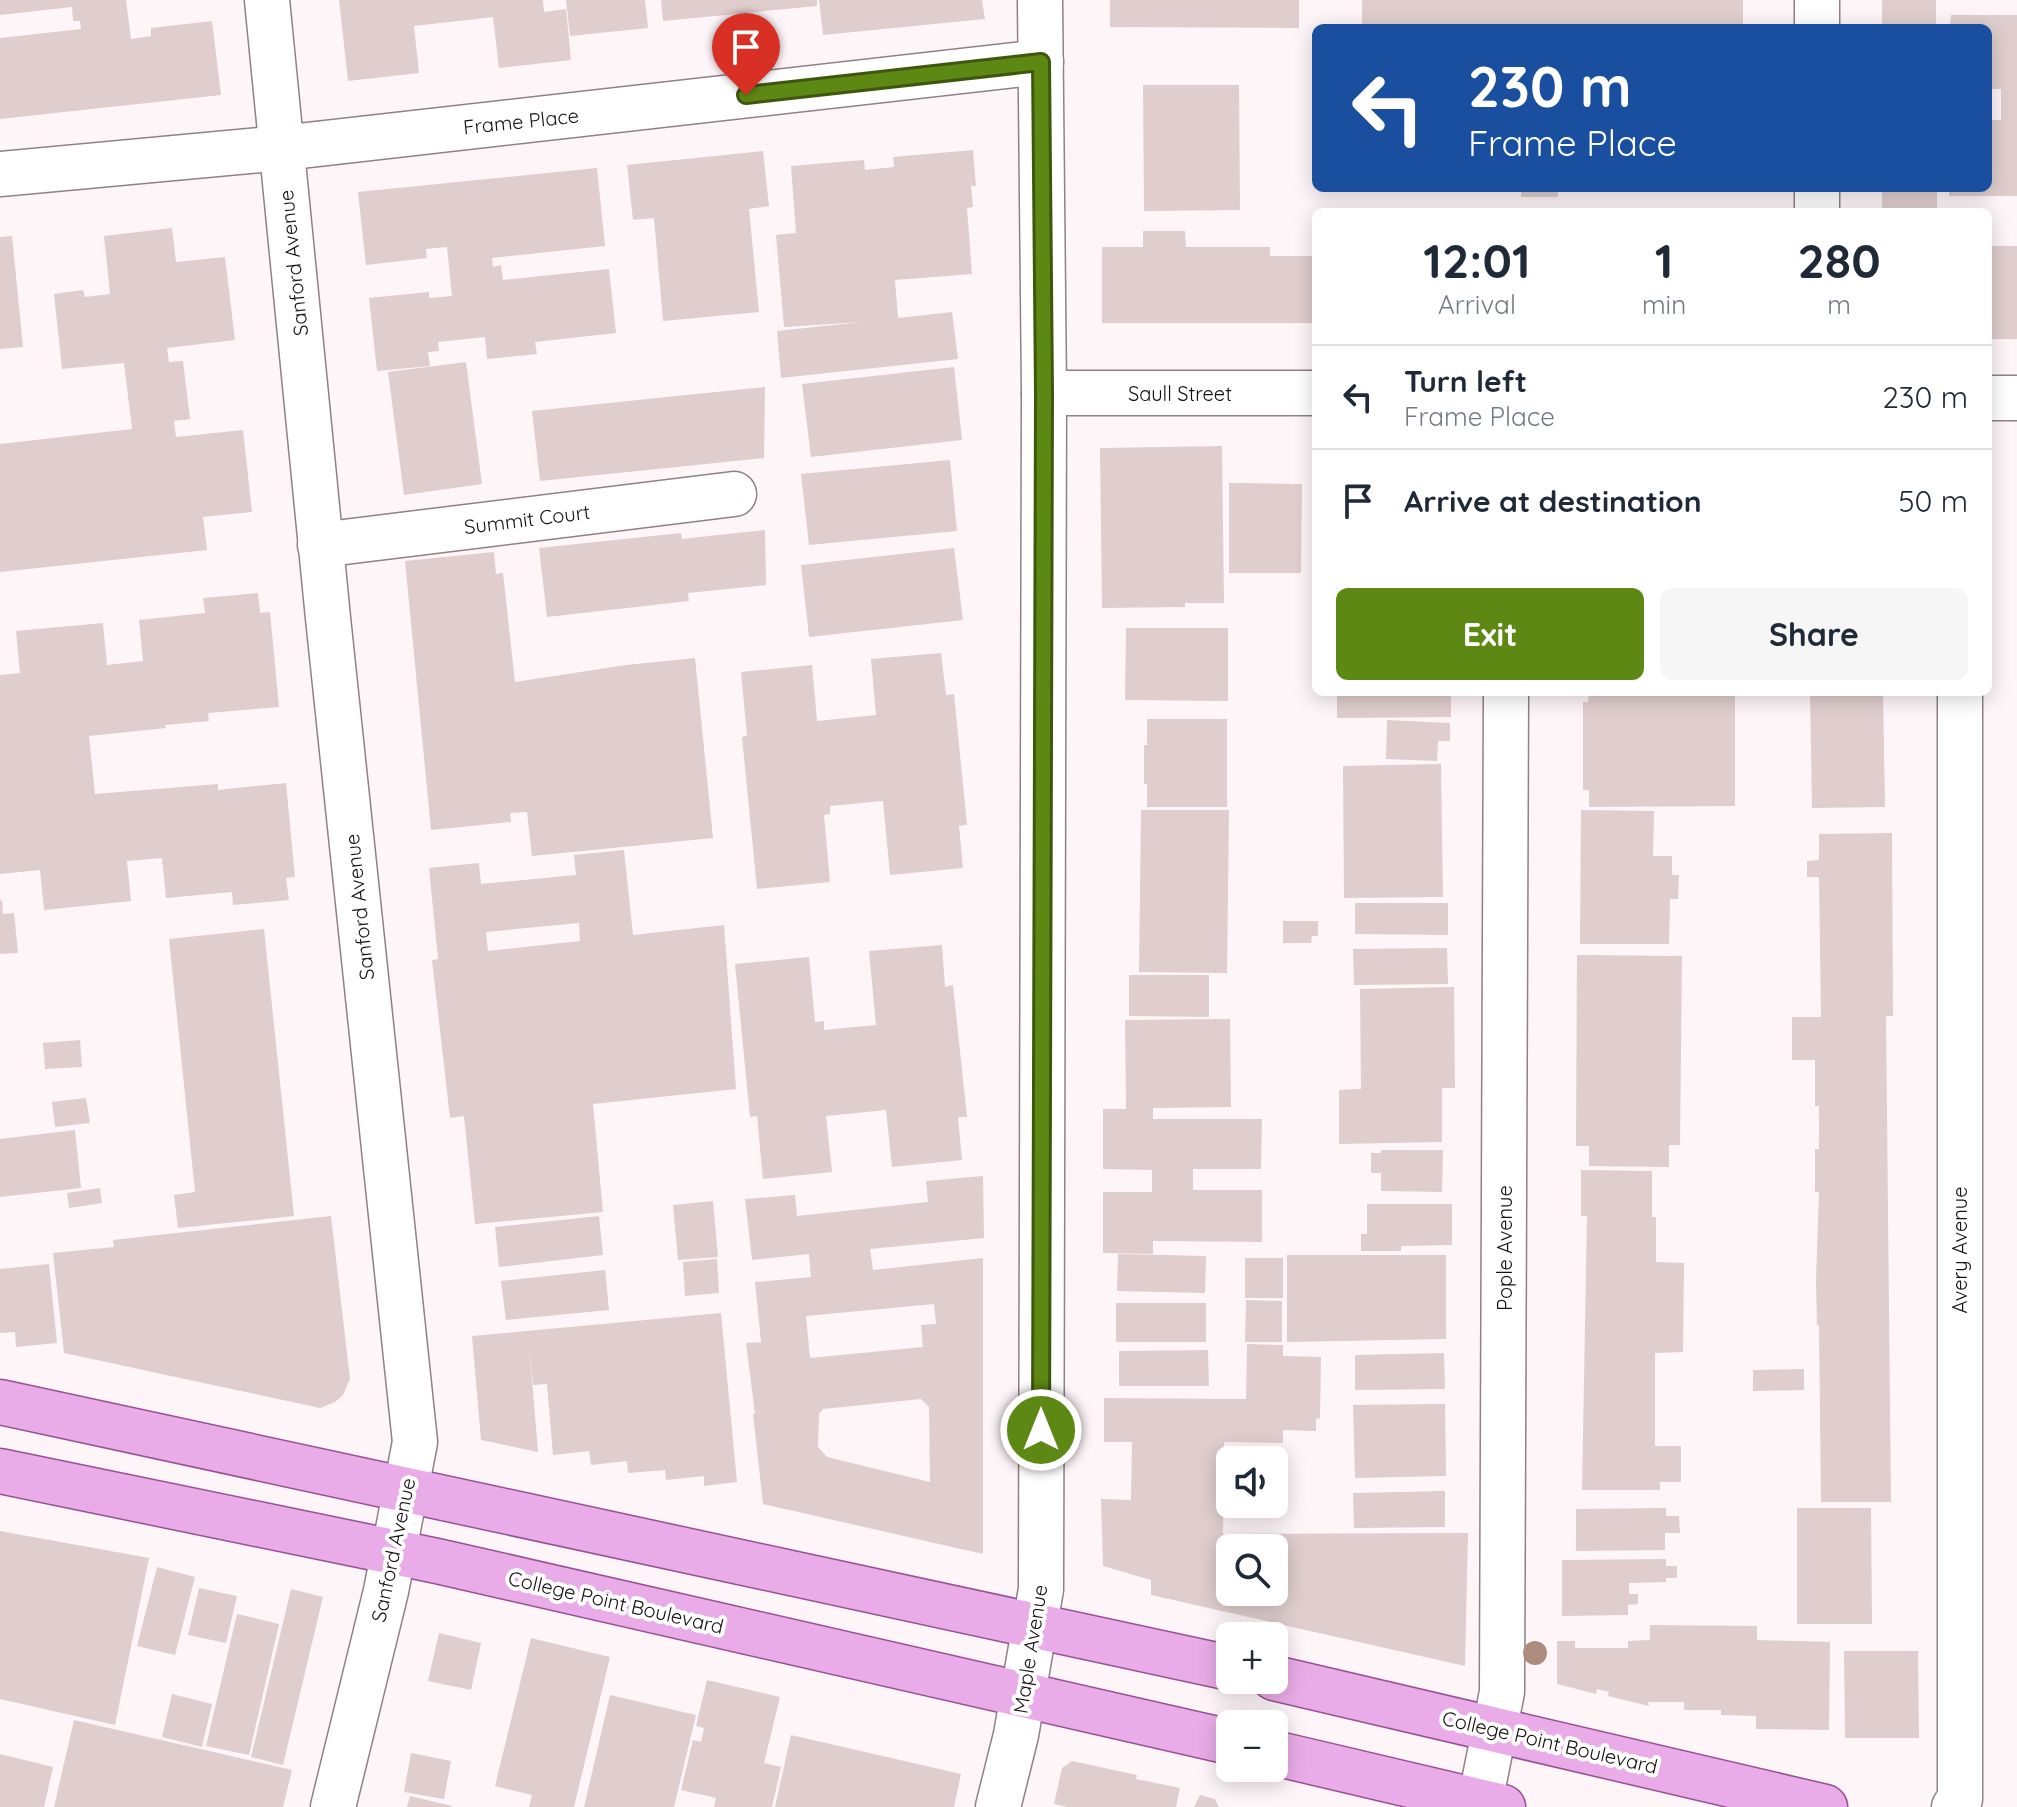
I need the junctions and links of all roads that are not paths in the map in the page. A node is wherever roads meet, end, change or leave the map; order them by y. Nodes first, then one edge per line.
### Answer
1 (267, 0) edge
2 (1040, 0) edge
3 (1817, 0) edge
4 (1817, 24) edge
5 (1041, 62) junction
6 (282, 148) junction
7 (0, 174) edge
8 (1044, 393) junction
9 (1312, 393) edge
10 (1992, 398) edge
11 (2017, 398) edge
12 (734, 494) dead end
13 (320, 545) junction
14 (1506, 696) edge
15 (1960, 696) edge
16 (0, 1402) edge
17 (0, 1471) edge
18 (405, 1490) junction
19 (393, 1552) junction
20 (1035, 1624) junction
21 (1216, 1665) edge
22 (1288, 1681) edge
23 (1023, 1694) junction
24 (1495, 1728) junction
25 (1216, 1739) edge
26 (1288, 1756) edge
27 (1492, 1804) edge
28 (333, 1807) edge
29 (998, 1807) edge
30 (1825, 1807) edge
31 (1954, 1807) edge

1 - 6 street, Sanford Avenue
2 - 5 street, Maple Avenue
3 - 4 street
5 - 6 street, Frame Place
5 - 8 street, Maple Avenue
6 - 7 street, Frame Place
6 - 13 street, Sanford Avenue
8 - 9 street, Saull Street
8 - 20 street, Maple Avenue
10 - 11 street
12 - 13 street, Summit Court
13 - 18 street, Sanford Avenue
14 - 24 street, Pople Avenue
15 - 31 street, Avery Avenue
16 - 18 main road
17 - 19 main road, College Point Boulevard
18 - 19 street, Sanford Avenue
18 - 20 main road
19 - 23 main road, College Point Boulevard
19 - 28 street, Sanford Avenue
20 - 21 main road
20 - 23 street, Maple Avenue
22 - 24 main road, College Point Boulevard
23 - 25 main road, College Point Boulevard
23 - 29 street, Maple Avenue
24 - 27 street, Pople Avenue
24 - 30 main road, College Point Boulevard
26 - 27 main road

